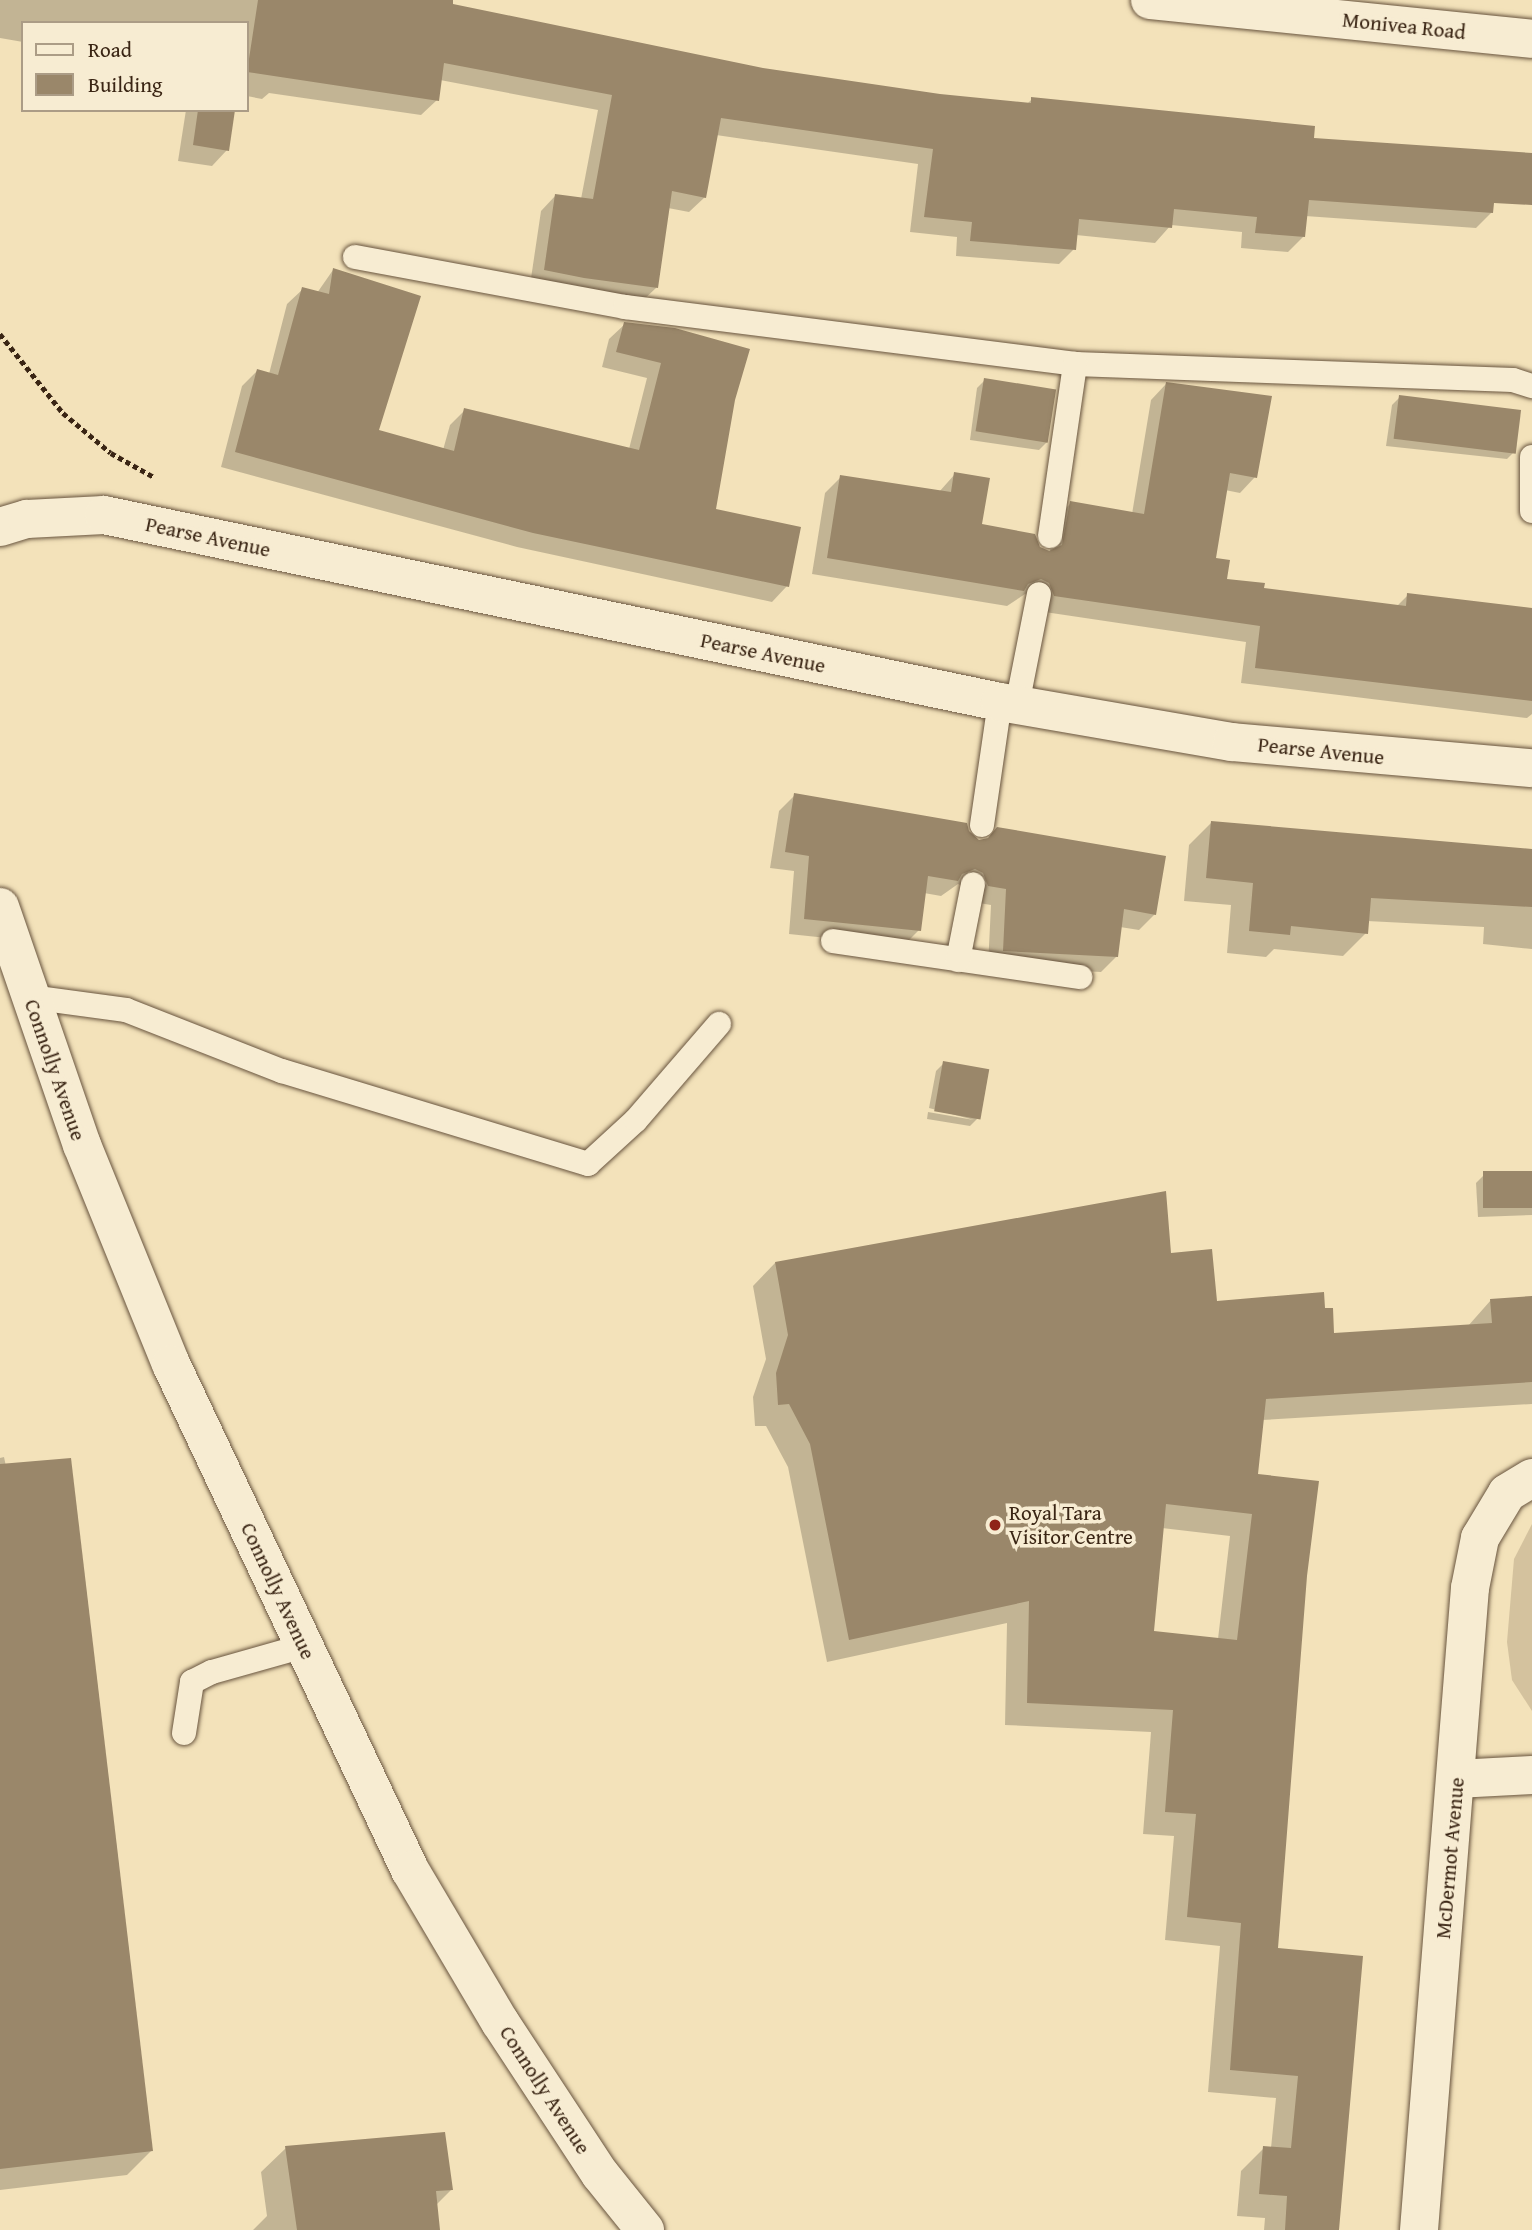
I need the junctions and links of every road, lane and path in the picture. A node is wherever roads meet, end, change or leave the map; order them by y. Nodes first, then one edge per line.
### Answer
1 (1150, 0) edge
2 (1532, 39) edge
3 (355, 257) dead end
4 (0, 334) edge
5 (1075, 364) junction
6 (1532, 386) edge
7 (1532, 457) edge
8 (160, 481) dead end
9 (1532, 512) edge
10 (0, 527) edge
11 (1050, 536) dead end
12 (1039, 594) dead end
13 (1009, 704) junction
14 (1532, 768) edge
15 (982, 825) dead end
16 (972, 884) dead end
17 (0, 907) edge
18 (833, 941) dead end
19 (958, 960) junction
20 (1080, 976) dead end
21 (30, 997) junction
22 (719, 1024) dead end
23 (1519, 1485) edge
24 (304, 1646) junction
25 (184, 1733) dead end
26 (1532, 1775) edge
27 (1456, 1779) junction
28 (645, 2230) edge
29 (1419, 2230) edge

1 - 2 street, Monivea Road
3 - 5 lane
4 - 8 path
5 - 6 lane
5 - 11 lane
7 - 9 lane
10 - 13 street, Pearse Avenue
12 - 13 lane
13 - 14 street, Pearse Avenue
13 - 15 lane
16 - 19 lane
17 - 21 street, Connolly Avenue
18 - 19 lane
19 - 20 lane
21 - 22 lane
21 - 24 street, Connolly Avenue
23 - 27 street, McDermot Avenue
24 - 25 lane
24 - 28 street, Connolly Avenue
26 - 27 street
27 - 29 street, McDermot Avenue

